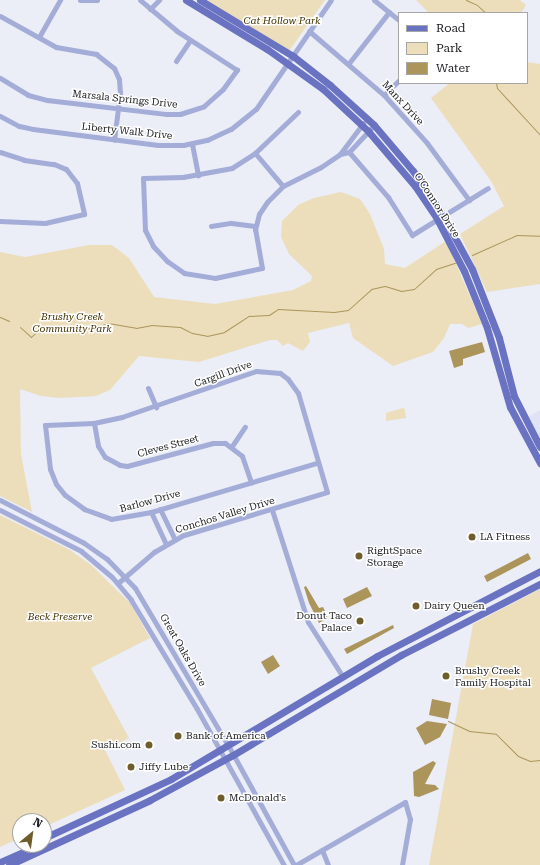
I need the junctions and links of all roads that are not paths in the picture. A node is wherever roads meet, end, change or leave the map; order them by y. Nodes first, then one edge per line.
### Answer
1 (60, 0) edge
2 (80, 0) edge
3 (97, 0) edge
4 (140, 0) edge
5 (159, 0) edge
6 (186, 0) edge
7 (200, 0) edge
8 (331, 0) edge
9 (374, 0) edge
10 (147, 2) edge
11 (150, 9) junction
12 (389, 12) junction
13 (0, 16) edge
14 (398, 19) edge
15 (309, 31) junction
16 (39, 37) junction
17 (190, 40) junction
18 (290, 59) junction
19 (176, 62) dead end
20 (349, 63) junction
21 (0, 78) edge
22 (398, 81) edge
23 (384, 95) junction
24 (119, 108) junction
25 (298, 112) dead end
26 (0, 116) edge
27 (367, 118) junction
28 (361, 124) junction
29 (374, 125) junction
30 (368, 131) junction
31 (114, 140) junction
32 (192, 144) junction
33 (0, 152) edge
34 (349, 152) junction
35 (255, 153) junction
36 (340, 154) junction
37 (198, 175) junction
38 (283, 186) junction
39 (488, 188) dead end
40 (469, 200) junction
41 (440, 218) junction
42 (0, 221) edge
43 (211, 226) dead end
44 (256, 226) junction
45 (148, 388) dead end
46 (156, 408) junction
47 (94, 423) junction
48 (45, 424) joint
49 (244, 427) dead end
50 (520, 427) junction
51 (232, 446) junction
52 (540, 447) edge
53 (540, 456) edge
54 (316, 463) junction
55 (540, 463) edge
56 (251, 482) junction
57 (326, 492) joint
58 (0, 500) edge
59 (160, 509) junction
60 (0, 510) edge
61 (272, 510) junction
62 (151, 512) junction
63 (175, 540) junction
64 (166, 544) junction
65 (540, 571) edge
66 (125, 577) junction
67 (118, 583) junction
68 (540, 584) edge
69 (438, 625) junction
70 (421, 633) junction
71 (431, 640) junction
72 (401, 655) junction
73 (343, 677) junction
74 (228, 745) junction
75 (221, 749) junction
76 (233, 754) junction
77 (225, 759) junction
78 (136, 796) junction
79 (262, 807) junction
80 (255, 812) junction
81 (52, 834) edge
82 (59, 843) junction
83 (322, 850) junction
84 (12, 853) edge
85 (21, 853) edge
86 (0, 858) edge
87 (0, 862) edge
88 (9, 865) edge
89 (284, 865) edge
90 (295, 865) edge
91 (328, 865) edge
92 (402, 865) edge

1 - 16 street
2 - 3 street
4 - 10 street
5 - 11 street
6 - 18 main road, O'Connor Drive
7 - 18 main road, O'Connor Drive
8 - 15 street, Liberty Walk Drive
9 - 12 street
10 - 11 street
11 - 17 street
12 - 14 street
12 - 20 street
13 - 16 street
15 - 18 street, Liberty Walk Drive
15 - 20 street, Manx Drive
16 - 24 street
17 - 19 street
17 - 24 street, Marsala Springs Drive
18 - 27 main road, O'Connor Drive
18 - 28 main road, O'Connor Drive
18 - 32 street, Liberty Walk Drive
20 - 23 street, Manx Drive
21 - 24 street, Marsala Springs Drive
22 - 23 street
23 - 40 street, Manx Drive
24 - 31 street
25 - 35 street
26 - 31 street, Liberty Walk Drive
27 - 28 street
27 - 29 main road, O'Connor Drive
28 - 30 main road, O'Connor Drive
28 - 36 street
29 - 30 street
29 - 41 main road, O'Connor Drive
30 - 34 street
30 - 41 main road, O'Connor Drive
31 - 32 street, Liberty Walk Drive
32 - 37 street
33 - 42 street
34 - 36 street
34 - 41 street
35 - 37 street
35 - 38 street
36 - 38 street
37 - 44 street
38 - 44 street
39 - 40 street
40 - 41 street
41 - 50 main road, O'Connor Drive
41 - 52 main road, O'Connor Drive
43 - 44 street
45 - 46 street
46 - 47 street, Cargill Drive
46 - 54 street, Cargill Drive
47 - 48 street, Cargill Drive
47 - 51 street, Cleves Street
48 - 62 street, Barlow Drive
49 - 51 street
50 - 53 main road
50 - 55 main road, O'Connor Drive
51 - 56 street
54 - 56 street, Barlow Drive
54 - 57 street, Cargill Drive
56 - 59 street, Barlow Drive
57 - 61 street, Conchos Valley Drive
58 - 66 street, Great Oaks Drive
59 - 62 street, Barlow Drive
59 - 63 street
60 - 67 street, Great Oaks Drive
61 - 63 street, Conchos Valley Drive
61 - 73 street
62 - 64 street
63 - 64 street, Conchos Valley Drive
64 - 66 street, Conchos Valley Drive
65 - 69 main road
66 - 67 street, Conchos Valley Drive
66 - 74 street, Great Oaks Drive
67 - 75 street, Great Oaks Drive
68 - 71 main road
69 - 70 main road
69 - 71 main road
70 - 72 main road
70 - 73 main road
71 - 72 main road
72 - 76 main road
73 - 74 main road
74 - 75 main road
74 - 76 street, Great Oaks Drive
75 - 77 street, Great Oaks Drive
75 - 78 main road
76 - 77 main road
76 - 79 street, Great Oaks Drive
77 - 80 street, Great Oaks Drive
77 - 82 main road
78 - 81 main road
78 - 82 main road
79 - 80 street
79 - 90 street, Great Oaks Drive
80 - 89 street, Great Oaks Drive
82 - 88 main road
83 - 90 street
83 - 91 street
83 - 92 street
84 - 86 main road
85 - 87 main road

